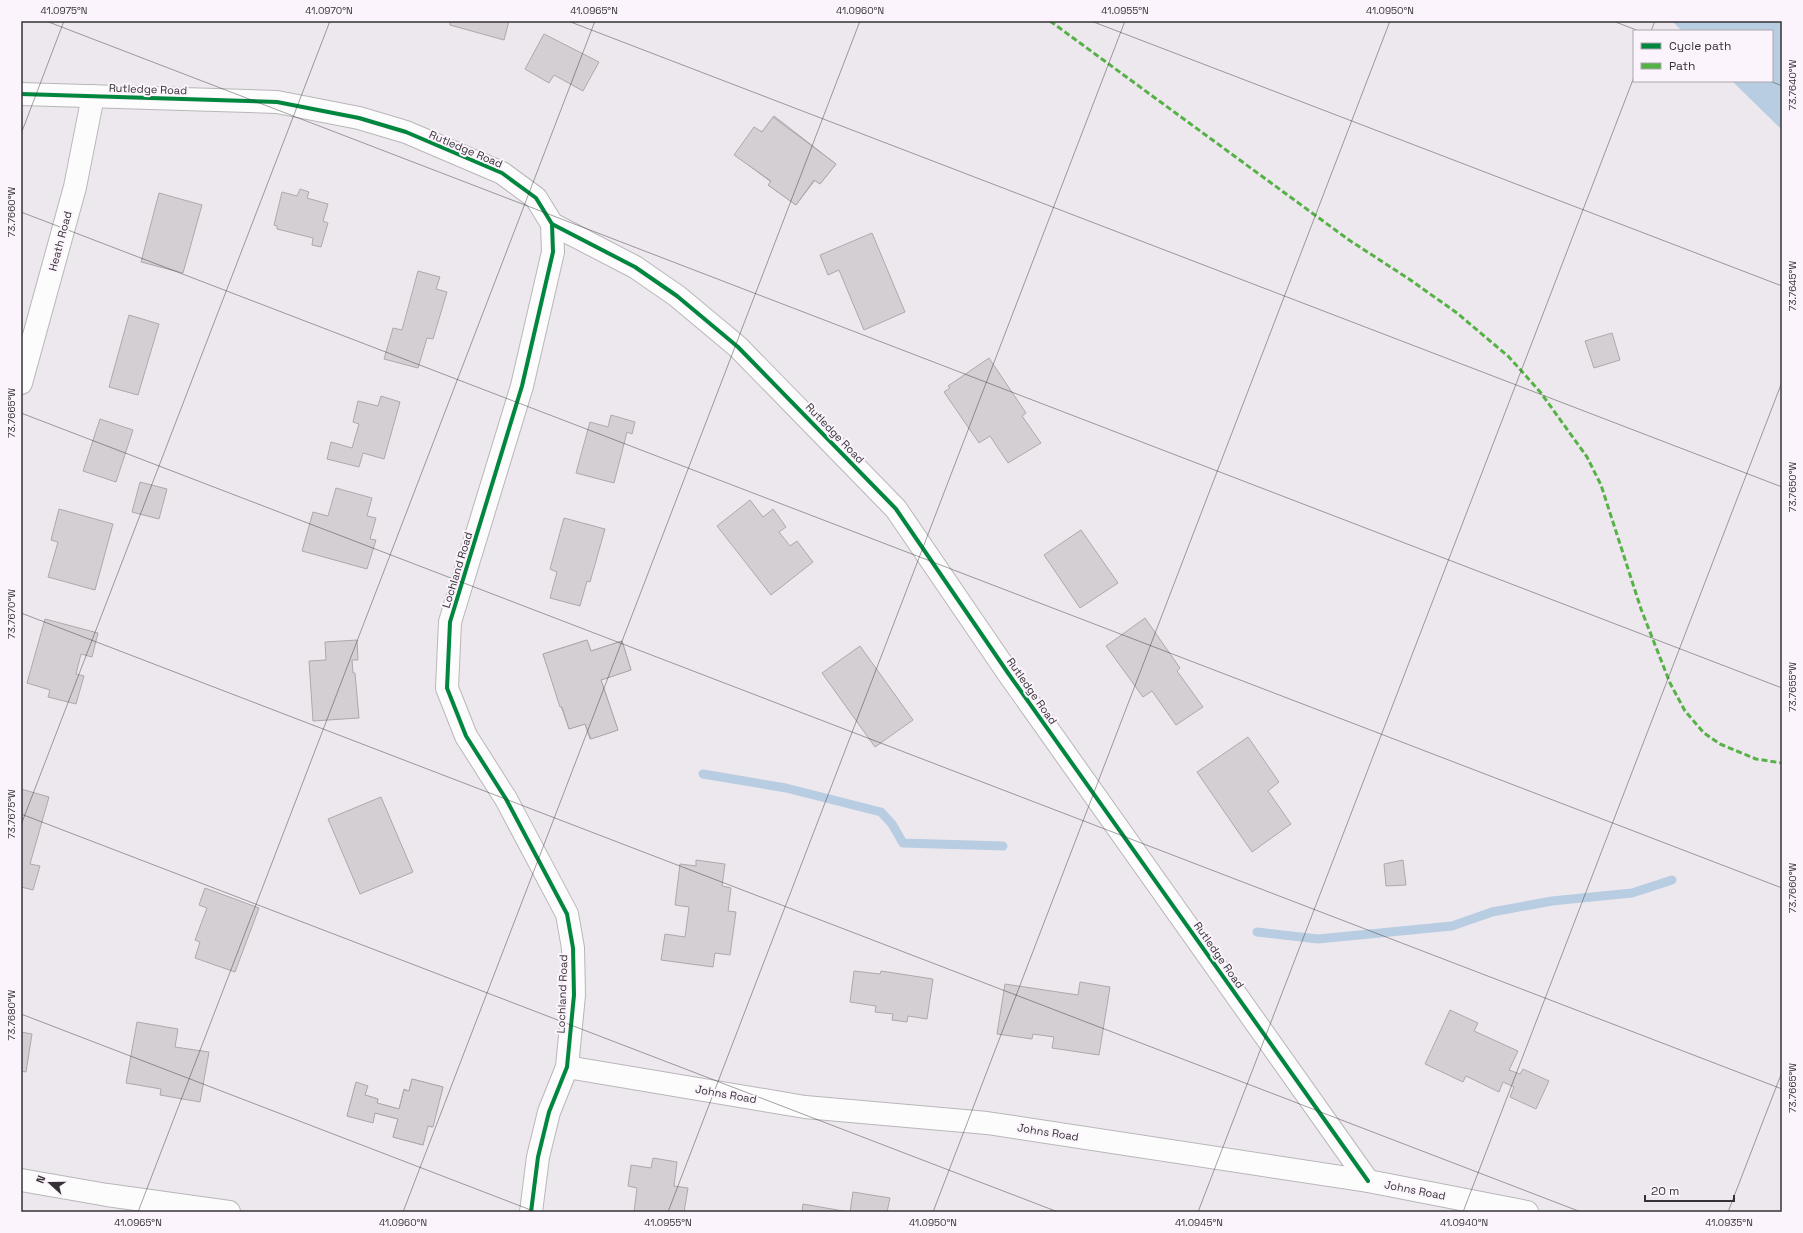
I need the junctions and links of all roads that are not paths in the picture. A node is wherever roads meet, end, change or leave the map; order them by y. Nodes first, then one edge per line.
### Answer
1 (21, 94) edge
2 (93, 96) junction
3 (552, 224) junction
4 (21, 383) edge
5 (567, 1067) junction
6 (21, 1180) edge
7 (1368, 1181) junction
8 (229, 1212) edge
9 (531, 1212) edge
10 (1527, 1212) edge

1 - 2 street, Rutledge Road
2 - 3 street, Rutledge Road
2 - 4 street, Heath Road
3 - 5 street, Lochland Road
3 - 7 street, Rutledge Road
5 - 7 street, Johns Road
5 - 9 street, Lochland Road
6 - 8 street
7 - 10 street, Johns Road

